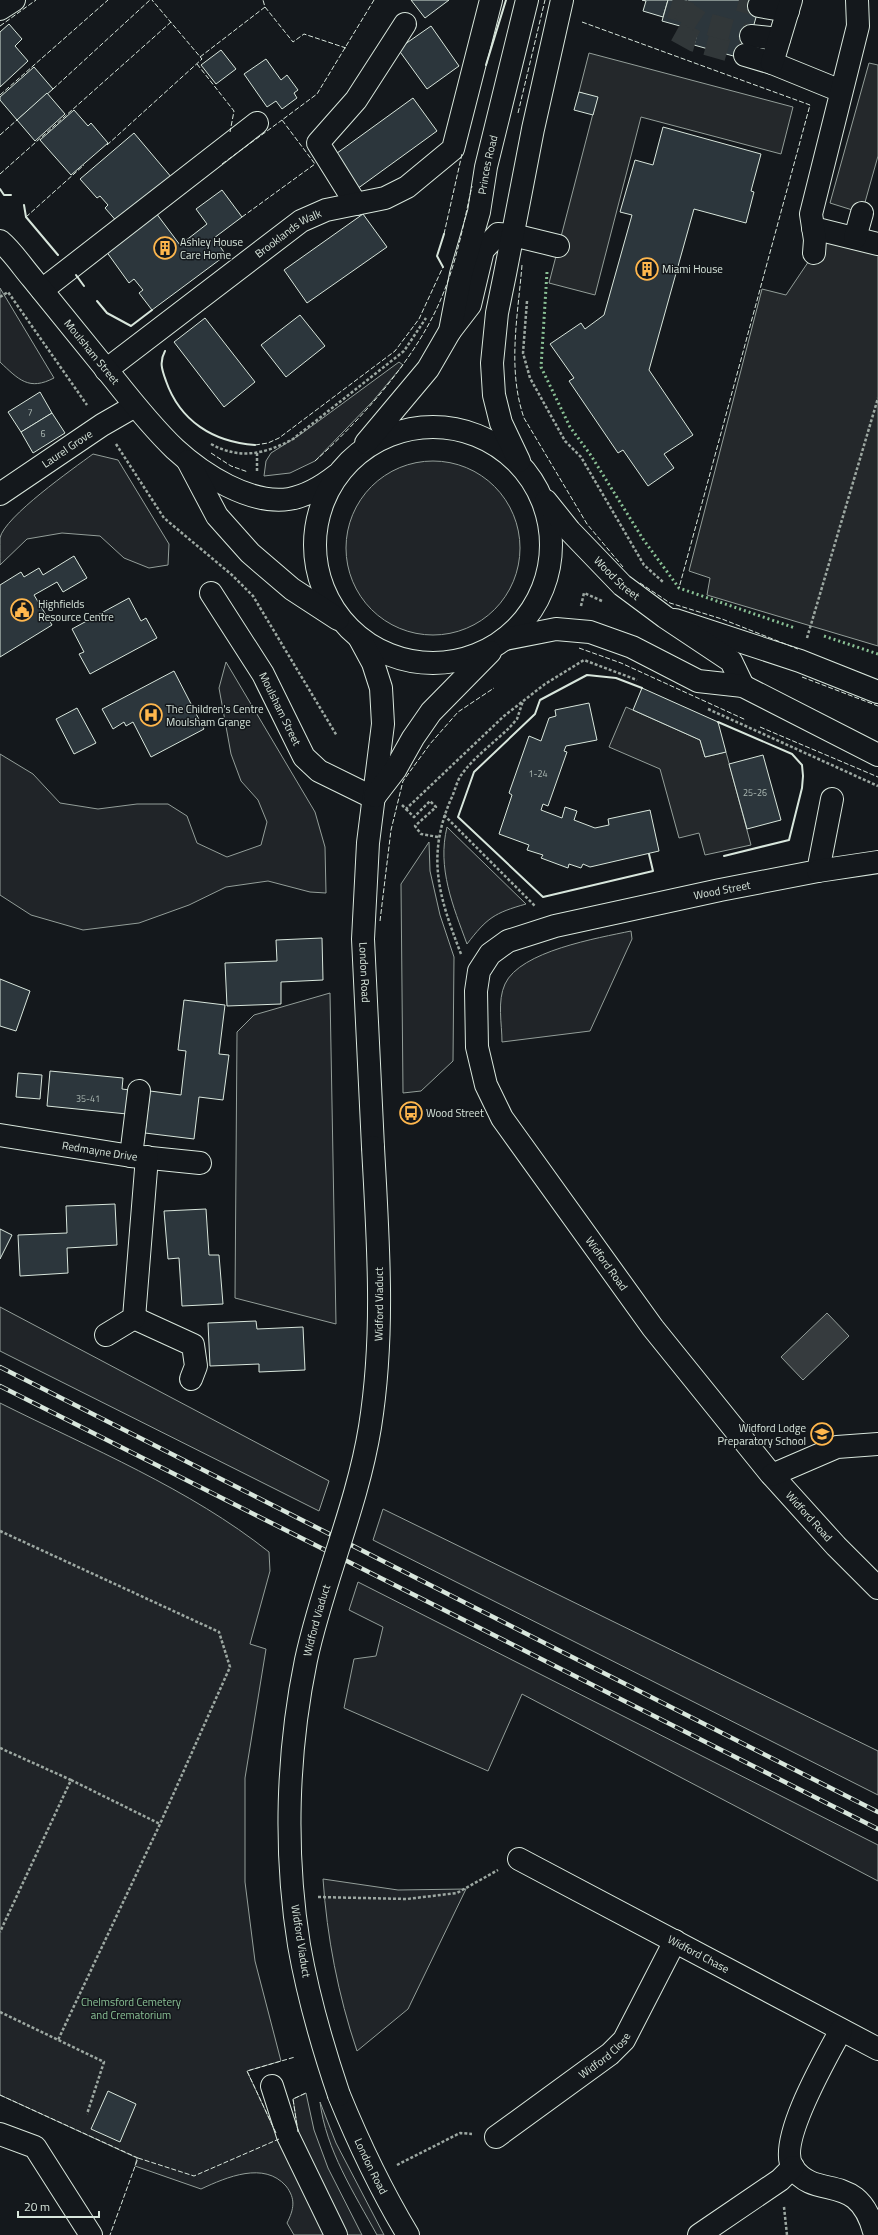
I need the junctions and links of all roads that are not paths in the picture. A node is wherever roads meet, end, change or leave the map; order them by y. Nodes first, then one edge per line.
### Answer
1 (14, 0) edge
2 (491, 0) edge
3 (527, 0) edge
4 (562, 0) edge
5 (855, 0) edge
6 (789, 5) edge
7 (759, 6) tunnel mouth
8 (0, 9) edge
9 (405, 24) dead end
10 (779, 39) junction
11 (772, 63) junction
12 (831, 87) junction
13 (257, 123) dead end
14 (356, 204) junction
15 (862, 213) dead end
16 (812, 221) junction
17 (513, 235) junction
18 (855, 238) junction
19 (0, 241) edge
20 (878, 244) edge
21 (558, 246) dead end
22 (814, 253) dead end
23 (42, 290) junction
24 (450, 331) junction
25 (106, 370) junction
26 (135, 406) junction
27 (355, 457) junction
28 (187, 459) junction
29 (523, 469) junction
30 (340, 474) junction
31 (537, 489) junction
32 (0, 494) edge
33 (211, 593) dead end
34 (665, 617) junction
35 (342, 621) junction
36 (359, 638) junction
37 (501, 642) junction
38 (743, 686) junction
39 (878, 692) edge
40 (878, 755) edge
41 (374, 798) junction
42 (832, 799) dead end
43 (878, 862) edge
44 (818, 871) junction
45 (555, 926) joint
46 (139, 1091) dead end
47 (0, 1135) edge
48 (373, 1147) joint
49 (139, 1156) junction
50 (200, 1163) dead end
51 (134, 1318) junction
52 (106, 1335) dead end
53 (191, 1378) dead end
54 (878, 1444) edge
55 (772, 1475) junction
56 (878, 1588) edge
57 (519, 1858) road end
58 (675, 1941) junction
59 (841, 2030) junction
60 (878, 2049) edge
61 (272, 2086) dead end
62 (339, 2094) joint
63 (0, 2134) edge
64 (496, 2137) road end
65 (793, 2167) junction
66 (91, 2235) edge
67 (336, 2235) edge
68 (408, 2235) edge
69 (699, 2235) edge
70 (875, 2235) edge

1 - 8 main road
2 - 14 main road, Brooklands Walk
3 - 24 main road, Princes Road
4 - 17 main road
5 - 12 main road
5 - 16 main road
6 - 7 main road
6 - 10 main road
9 - 14 main road
10 - 11 main road
10 - 11 main road
11 - 12 main road
12 - 16 main road
13 - 23 main road
14 - 25 main road, Brooklands Walk
15 - 18 main road
16 - 18 main road
16 - 22 main road
17 - 21 main road
17 - 24 main road, Princes Road
17 - 29 main road
18 - 20 main road
19 - 23 main road, Moulsham Street
23 - 25 main road, Moulsham Street
24 - 27 main road, Princes Road
25 - 26 main road, Moulsham Street
26 - 28 main road, Moulsham Street
26 - 32 main road, Laurel Grove
27 - 29 main road
27 - 30 main road
28 - 30 main road, Moulsham Street
28 - 35 main road, Moulsham Street
29 - 31 main road
30 - 35 main road
31 - 34 main road, Wood Street
31 - 37 main road, London Road
33 - 41 main road, Moulsham Street
34 - 38 main road, Wood Street
34 - 39 main road
35 - 36 main road
36 - 37 main road
36 - 41 main road, London Road
37 - 38 main road
37 - 41 main road, London Road
38 - 40 main road
41 - 48 main road, London Road
42 - 44 main road
43 - 44 main road, Wood Street
44 - 45 main road, Wood Street
45 - 55 main road, Widford Road
46 - 49 main road
47 - 49 main road, Redmayne Drive
48 - 62 main road, Widford Viaduct, bridge
49 - 50 main road, Redmayne Drive
49 - 51 main road
51 - 52 main road
51 - 53 main road
54 - 55 main road
55 - 56 main road, Widford Road
57 - 58 main road, Widford Chase
58 - 59 main road, Widford Chase
58 - 64 main road, Widford Close
59 - 60 main road, Widford Chase
59 - 65 main road
61 - 67 main road
62 - 68 main road, London Road
63 - 66 main road
65 - 69 main road
65 - 70 main road

